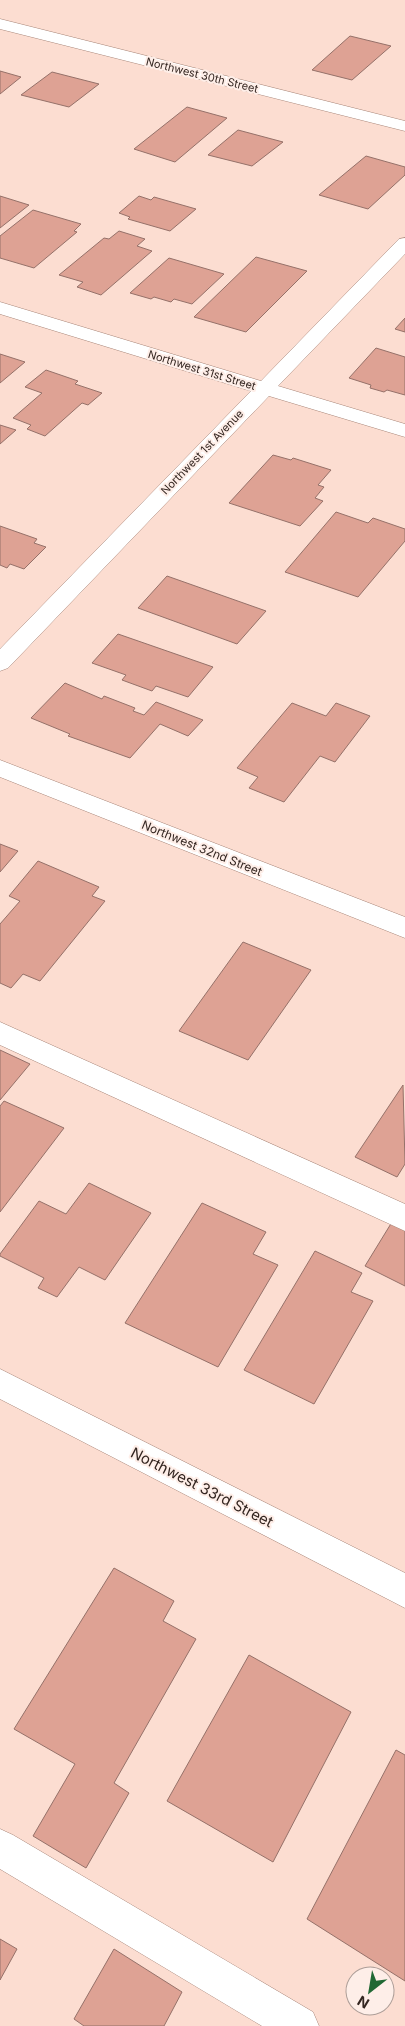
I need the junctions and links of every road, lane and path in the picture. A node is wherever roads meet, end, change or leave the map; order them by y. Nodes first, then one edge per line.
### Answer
1 (0, 24) edge
2 (405, 126) edge
3 (405, 243) edge
4 (0, 308) edge
5 (263, 388) junction
6 (405, 431) edge
7 (0, 663) edge
8 (0, 768) edge
9 (405, 928) edge
10 (0, 1033) edge
11 (405, 1218) edge
12 (0, 1383) edge
13 (405, 1591) edge
14 (0, 1848) edge
15 (299, 2026) edge

1 - 2 street, Northwest 30th Street
3 - 5 street, Northwest 1st Avenue
4 - 5 street, Northwest 31st Street
5 - 6 street, Northwest 31st Street
5 - 7 street, Northwest 1st Avenue
8 - 9 street, Northwest 32nd Street
10 - 11 street
12 - 13 street, Northwest 33rd Street
14 - 15 street

